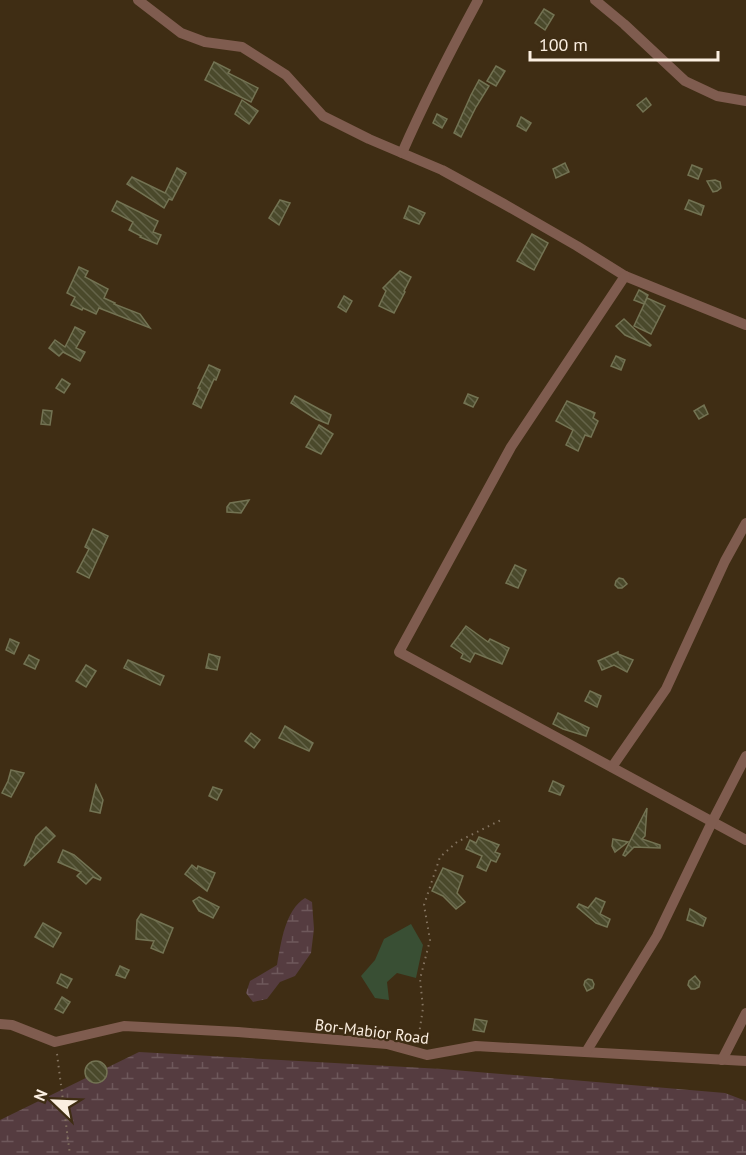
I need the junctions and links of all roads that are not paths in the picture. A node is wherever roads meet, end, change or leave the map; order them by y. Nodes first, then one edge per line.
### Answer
1 (138, 0) edge
2 (478, 0) edge
3 (595, 0) edge
4 (746, 101) edge
5 (402, 153) junction
6 (625, 276) junction
7 (746, 325) edge
8 (746, 523) edge
9 (746, 756) edge
10 (612, 767) junction
11 (712, 822) junction
12 (746, 840) edge
13 (746, 1013) edge
14 (0, 1024) edge
15 (586, 1052) junction
16 (722, 1060) junction
17 (746, 1061) edge

1 - 5 street
2 - 5 street
3 - 4 street
5 - 6 street
6 - 7 street
6 - 10 street
8 - 10 street
9 - 11 street
10 - 11 street
11 - 12 street
11 - 15 street
13 - 16 street
14 - 15 street, Bor-Mabior Road
15 - 16 street, Bor-Mabior Road
16 - 17 street, Bor-Mabior Road

